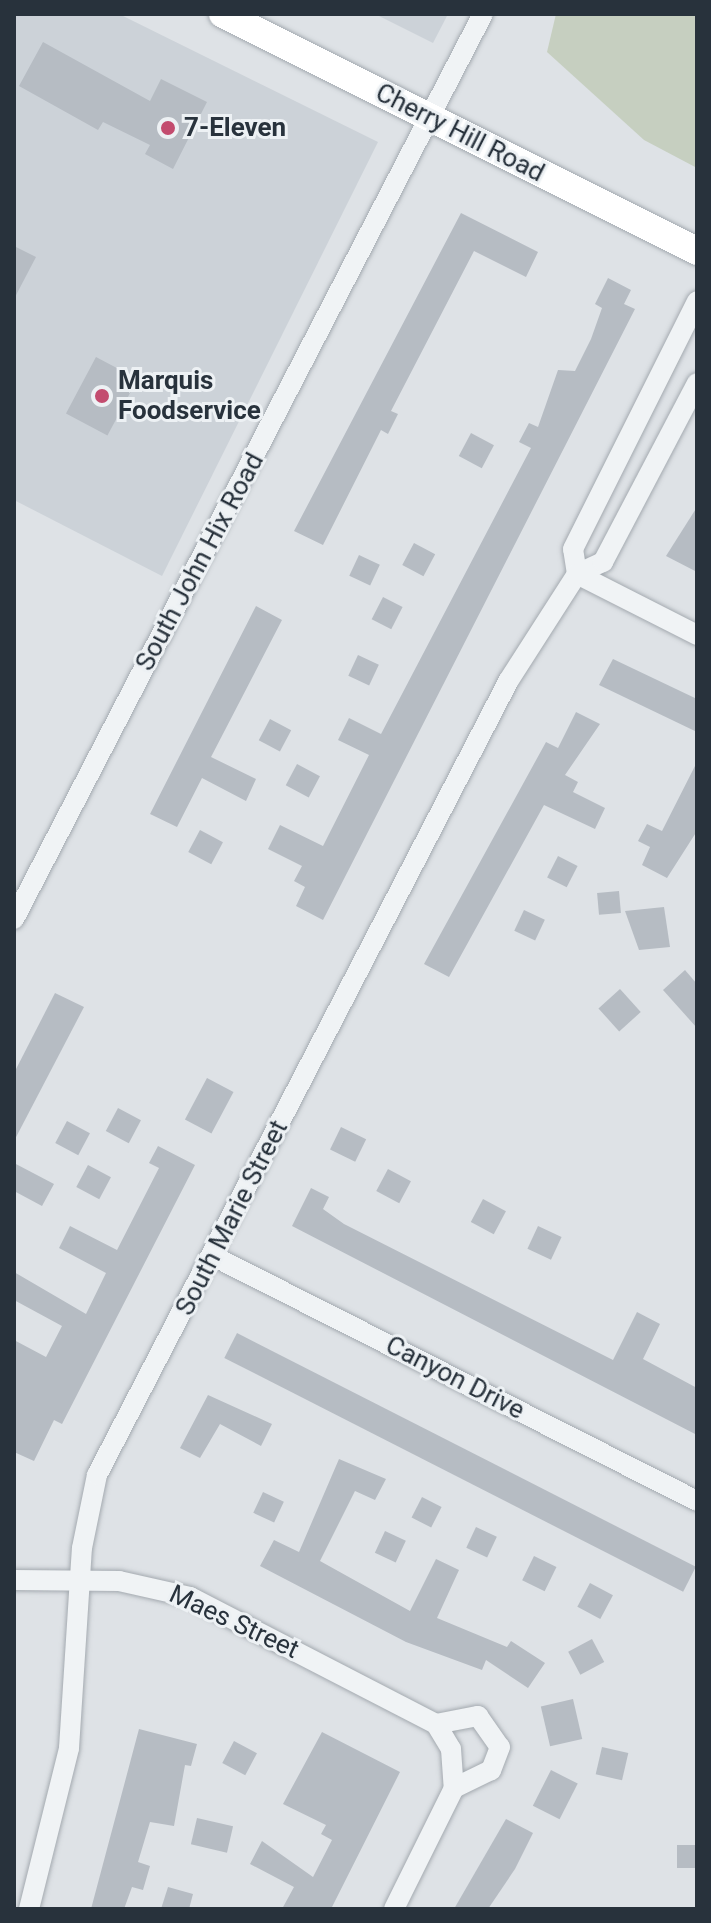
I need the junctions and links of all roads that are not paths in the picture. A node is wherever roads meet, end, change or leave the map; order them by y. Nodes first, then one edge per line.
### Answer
1 (223, 14) edge
2 (483, 14) edge
3 (428, 118) junction
4 (697, 251) edge
5 (697, 301) edge
6 (697, 383) edge
7 (577, 574) junction
8 (697, 635) edge
9 (14, 919) edge
10 (213, 1256) junction
11 (697, 1501) edge
12 (14, 1580) edge
13 (79, 1580) junction
14 (436, 1724) junction
15 (454, 1788) junction
16 (29, 1909) edge
17 (394, 1909) edge

1 - 3 main road, Cherry Hill Road
2 - 3 street, South John Hix Road
3 - 4 main road, Cherry Hill Road
3 - 9 street, South John Hix Road
5 - 7 street, South Marie Street
6 - 7 street, South Marie Street
7 - 8 street
7 - 10 street, South Marie Street
10 - 11 street, Canyon Drive
10 - 13 street, South Marie Street
12 - 13 street, Maes Street
13 - 14 street, Maes Street
13 - 16 street, South Marie Street
14 - 15 street
14 - 15 street
15 - 17 street

